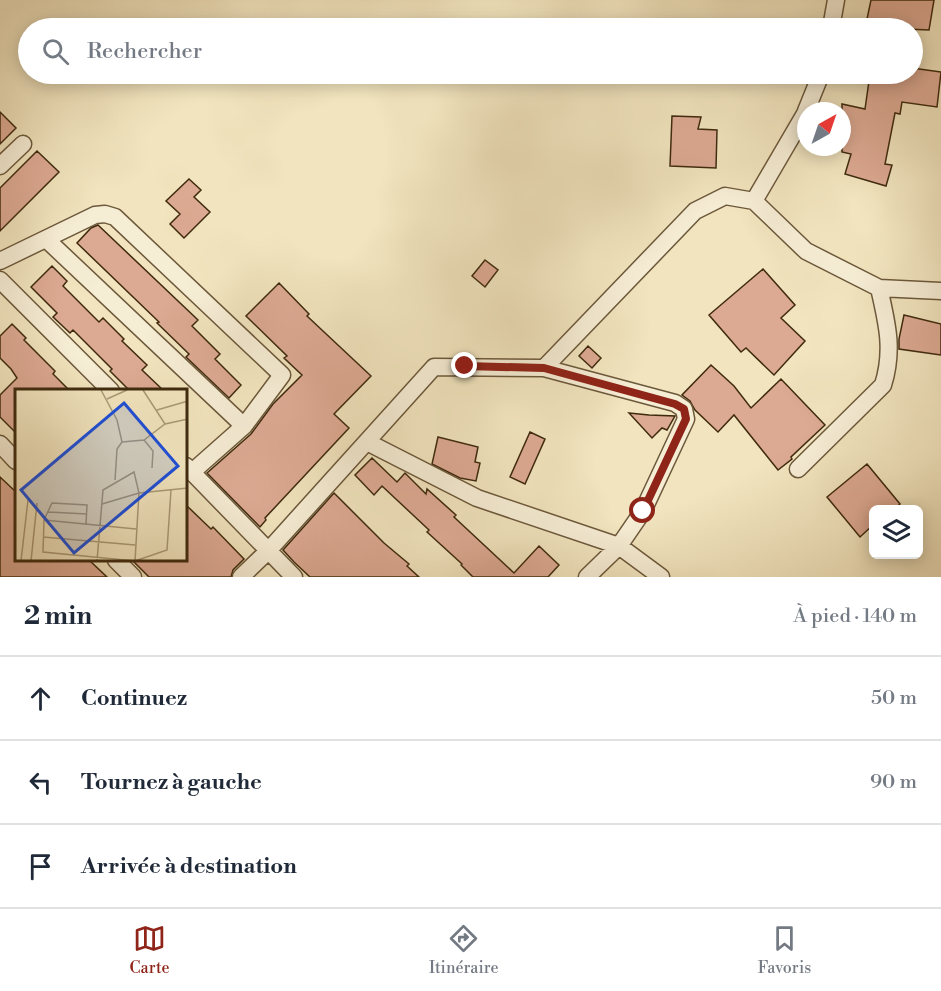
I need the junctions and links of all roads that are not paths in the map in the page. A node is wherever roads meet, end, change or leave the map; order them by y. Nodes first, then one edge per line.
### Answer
1 (836, 0) edge
2 (833, 18) edge
3 (817, 84) edge
4 (810, 102) edge
5 (797, 127) edge
6 (23, 144) dead end
7 (0, 166) edge
8 (754, 201) junction
9 (46, 238) junction
10 (0, 261) edge
11 (0, 280) edge
12 (879, 288) junction
13 (941, 291) edge
14 (544, 368) junction
15 (109, 389) edge
16 (244, 426) junction
17 (367, 442) junction
18 (0, 444) edge
19 (15, 460) edge
20 (189, 469) edge
21 (798, 469) dead end
22 (619, 546) junction
23 (268, 551) junction
24 (117, 562) edge
25 (133, 577) edge
26 (242, 577) edge
27 (294, 577) edge
28 (587, 577) edge
29 (661, 577) edge

1 - 2 street
3 - 4 street
5 - 8 street
6 - 7 street
8 - 12 street
8 - 14 street
9 - 10 street
9 - 16 street
9 - 16 street
11 - 15 street
12 - 13 street
12 - 21 street
14 - 17 street
14 - 22 street
16 - 20 street
17 - 22 street
17 - 23 street
18 - 19 street
20 - 23 street
22 - 28 street
22 - 29 street
23 - 26 street
23 - 27 street
24 - 25 street

